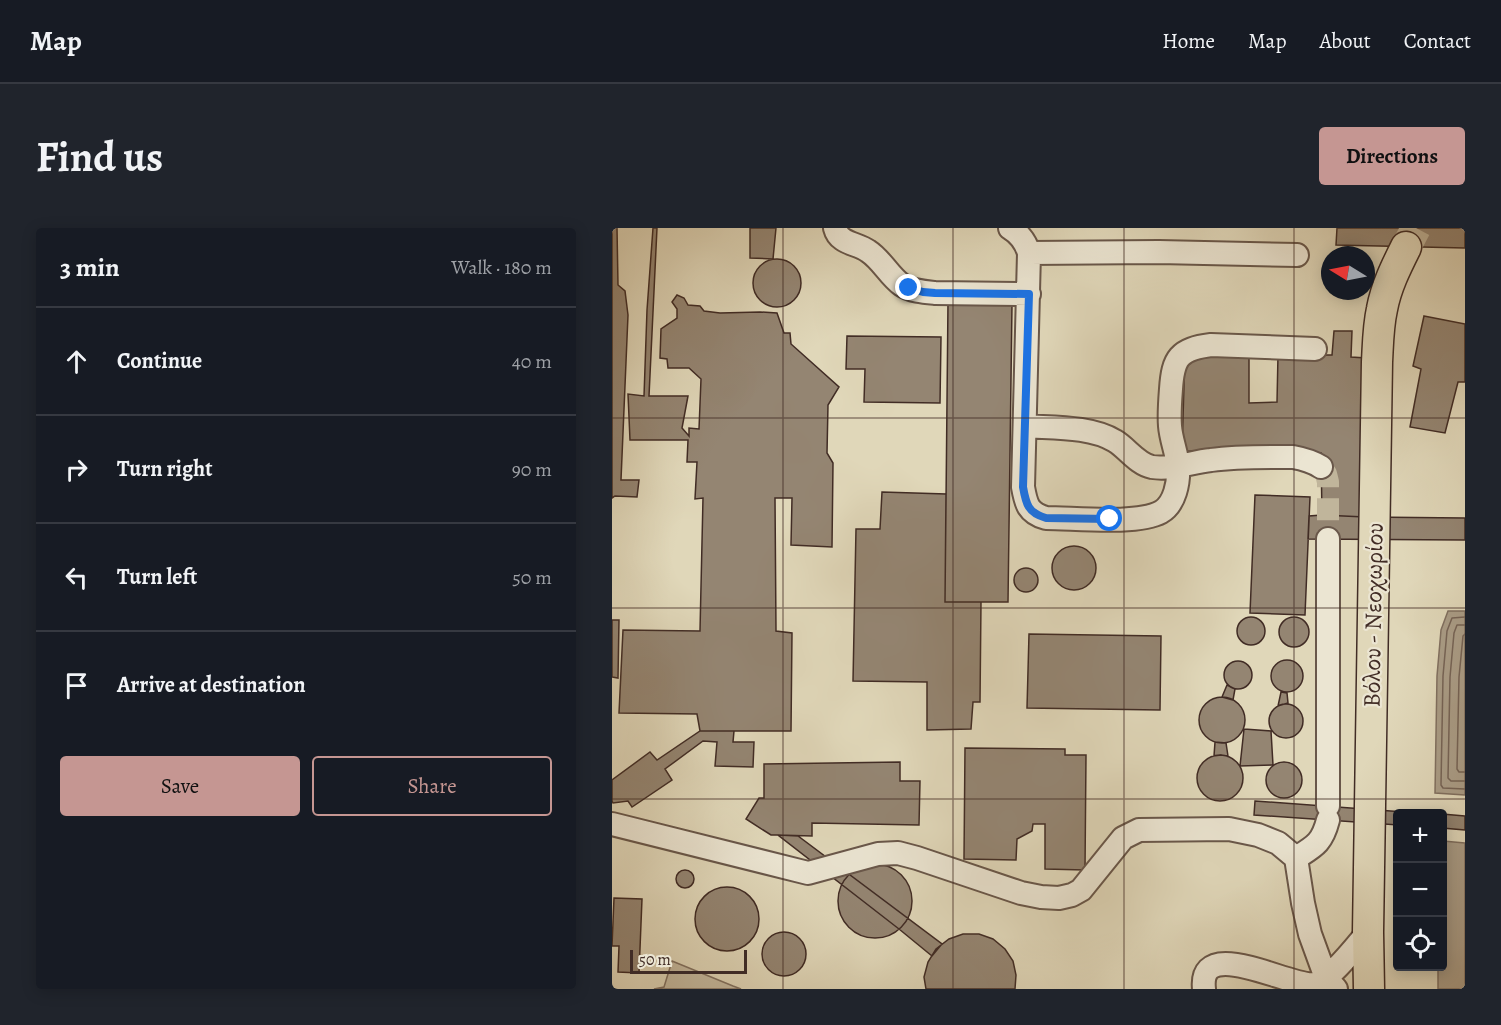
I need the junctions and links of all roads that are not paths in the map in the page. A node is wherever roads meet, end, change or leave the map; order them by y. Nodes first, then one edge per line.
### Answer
1 (835, 228) edge
2 (1010, 228) edge
3 (1406, 247) tunnel mouth
4 (1029, 254) junction
5 (1297, 255) dead end
6 (1029, 294) junction
7 (1315, 349) dead end
8 (1025, 426) junction
9 (1178, 467) junction
10 (1321, 467) dead end
11 (1328, 539) tunnel mouth
12 (612, 824) edge
13 (1296, 858) junction
14 (1368, 932) junction
15 (1331, 983) edge
16 (1285, 985) edge
17 (1204, 989) edge
18 (1370, 989) edge

1 - 6 lane
2 - 4 lane
3 - 14 main road, Βόλου - Νεοχωρίου
4 - 5 lane
4 - 6 lane
6 - 8 lane
7 - 9 lane
8 - 9 lane
8 - 9 lane
9 - 10 lane
11 - 13 lane
12 - 13 lane
13 - 15 lane
14 - 15 lane
14 - 18 main road, Βόλου - Νεοχωρίου
15 - 16 lane
16 - 17 lane

